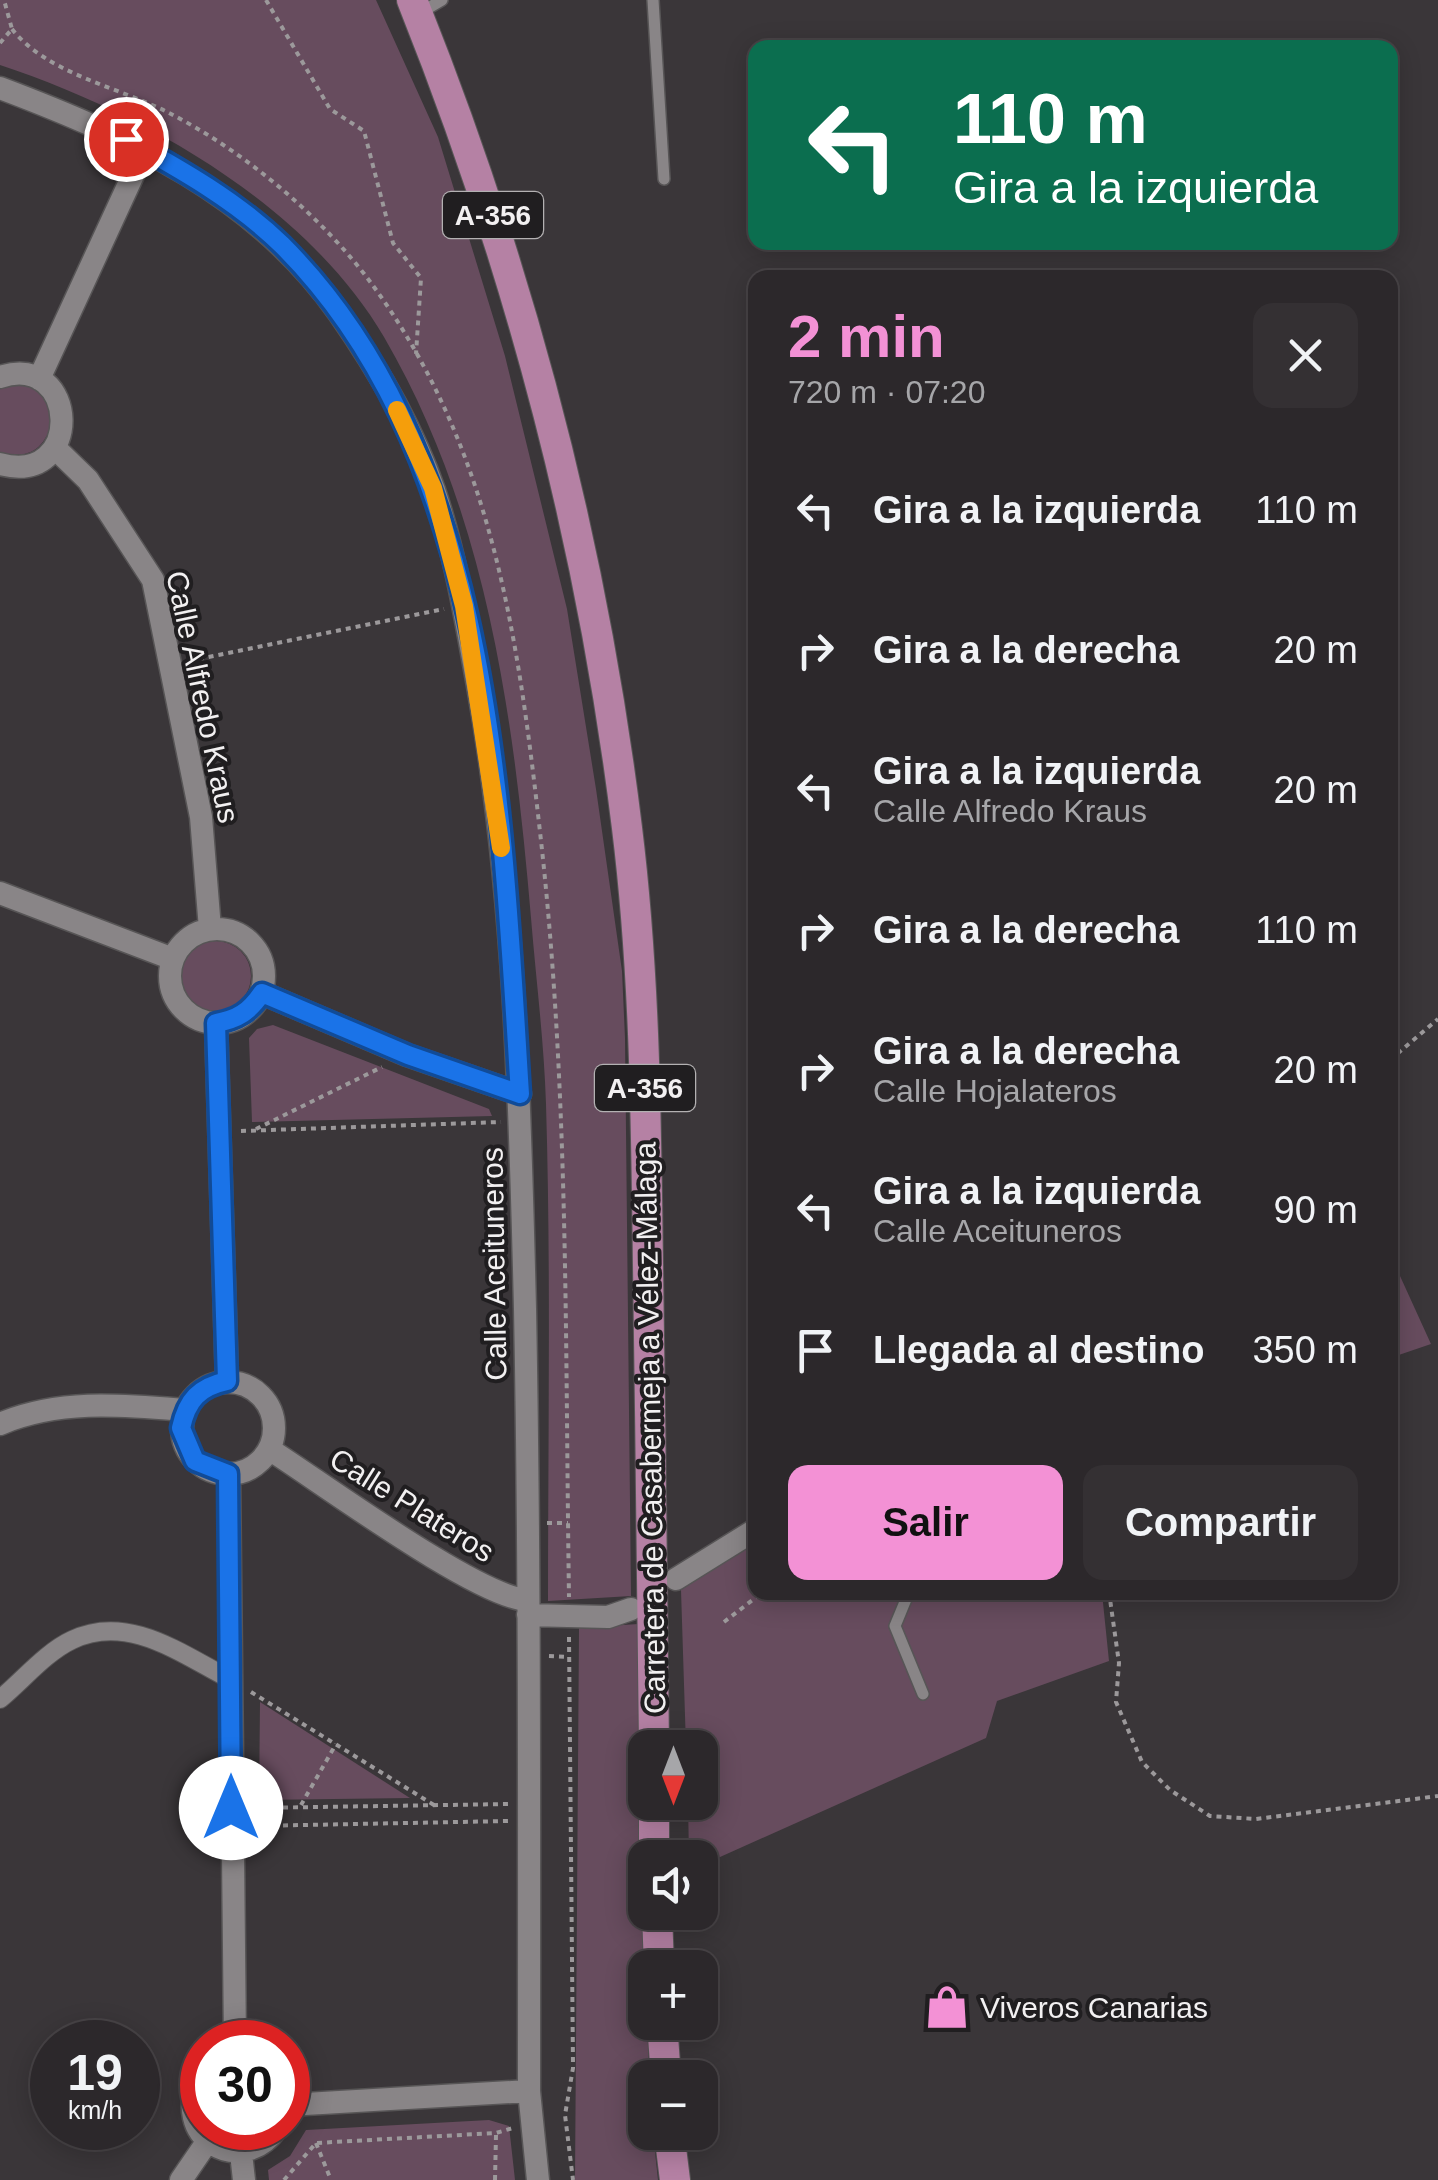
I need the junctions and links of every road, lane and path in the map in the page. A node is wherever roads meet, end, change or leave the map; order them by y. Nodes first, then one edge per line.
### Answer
1 (4, 0) edge
2 (266, 0) edge
3 (653, 0) edge
4 (420, 4) edge
5 (12, 29) junction
6 (0, 43) edge
7 (0, 88) edge
8 (144, 149) junction
9 (664, 179) dead end
10 (416, 355) junction
11 (0, 377) edge
12 (39, 379) junction
13 (55, 448) junction
14 (0, 464) edge
15 (464, 606) junction
16 (171, 664) junction
17 (0, 893) edge
18 (210, 929) junction
19 (173, 959) junction
20 (262, 993) junction
21 (1438, 1018) edge
22 (216, 1023) junction
23 (1398, 1053) edge
24 (408, 1055) junction
25 (520, 1094) junction
26 (521, 1121) junction
27 (252, 1131) junction
28 (219, 1132) junction
29 (227, 1381) junction
30 (184, 1410) junction
31 (0, 1424) edge
32 (269, 1449) junction
33 (228, 1474) junction
34 (748, 1534) edge
35 (676, 1579) dead end
36 (753, 1600) edge
37 (906, 1600) edge
38 (1110, 1600) edge
39 (528, 1608) junction
40 (631, 1609) dead end
41 (569, 1617) junction
42 (724, 1622) dead end
43 (230, 1678) junction
44 (923, 1694) dead end
45 (0, 1699) edge
46 (654, 1730) edge
47 (336, 1744) junction
48 (1438, 1796) edge
49 (434, 1805) junction
50 (300, 1807) junction
51 (528, 1812) junction
52 (231, 1817) junction
53 (235, 2020) edge
54 (530, 2091) junction
55 (310, 2104) edge
56 (532, 2122) junction
57 (496, 2133) junction
58 (316, 2143) junction
59 (202, 2150) edge
60 (221, 2150) edge
61 (250, 2150) edge
62 (671, 2150) edge
63 (241, 2153) junction
64 (181, 2180) edge
65 (244, 2180) edge
66 (284, 2180) edge
67 (331, 2180) edge
68 (495, 2180) edge
69 (538, 2180) edge
70 (573, 2180) edge
71 (675, 2180) edge

1 - 5 path
2 - 10 path
3 - 9 lane
4 - 46 main road, Carretera de Casabermeja a Vélez-Málaga / A-356
5 - 6 path
5 - 10 path
7 - 8 street, Calle Aceituneros
8 - 12 street
8 - 15 street, Calle Aceituneros
10 - 41 path
11 - 12 street
12 - 13 street
13 - 14 street
13 - 16 street, Calle Alfredo Kraus
15 - 16 path
15 - 25 street, Calle Aceituneros
16 - 18 street, Calle Alfredo Kraus
17 - 19 street
18 - 19 street
18 - 20 street
19 - 22 street
20 - 22 street
20 - 24 street
21 - 23 path
22 - 28 street
24 - 25 street
24 - 27 path
25 - 26 street, Calle Aceituneros
26 - 27 path
26 - 39 street, Calle Aceituneros
27 - 28 path
28 - 29 street
29 - 30 street
29 - 32 street
30 - 31 street
30 - 33 street
32 - 33 street
32 - 39 street, Calle Plateros
33 - 43 street
34 - 35 street
36 - 42 path
37 - 44 lane
38 - 48 path
39 - 41 street, Calle Plateros
39 - 51 street, Calle Aceituneros
40 - 41 street, Calle Plateros
41 - 70 path
43 - 45 street
43 - 47 path
43 - 52 street
47 - 49 path
47 - 50 path
49 - 50 path
49 - 51 path
50 - 52 path
51 - 52 path
51 - 54 street, Calle Aceituneros
52 - 53 street
54 - 55 street
54 - 56 street, Calle Aceituneros
56 - 57 path
56 - 69 street, Calle Aceituneros
57 - 58 path
57 - 68 path
58 - 66 path
58 - 67 path
59 - 64 street
60 - 63 street
61 - 63 street
62 - 71 main road
63 - 65 street

